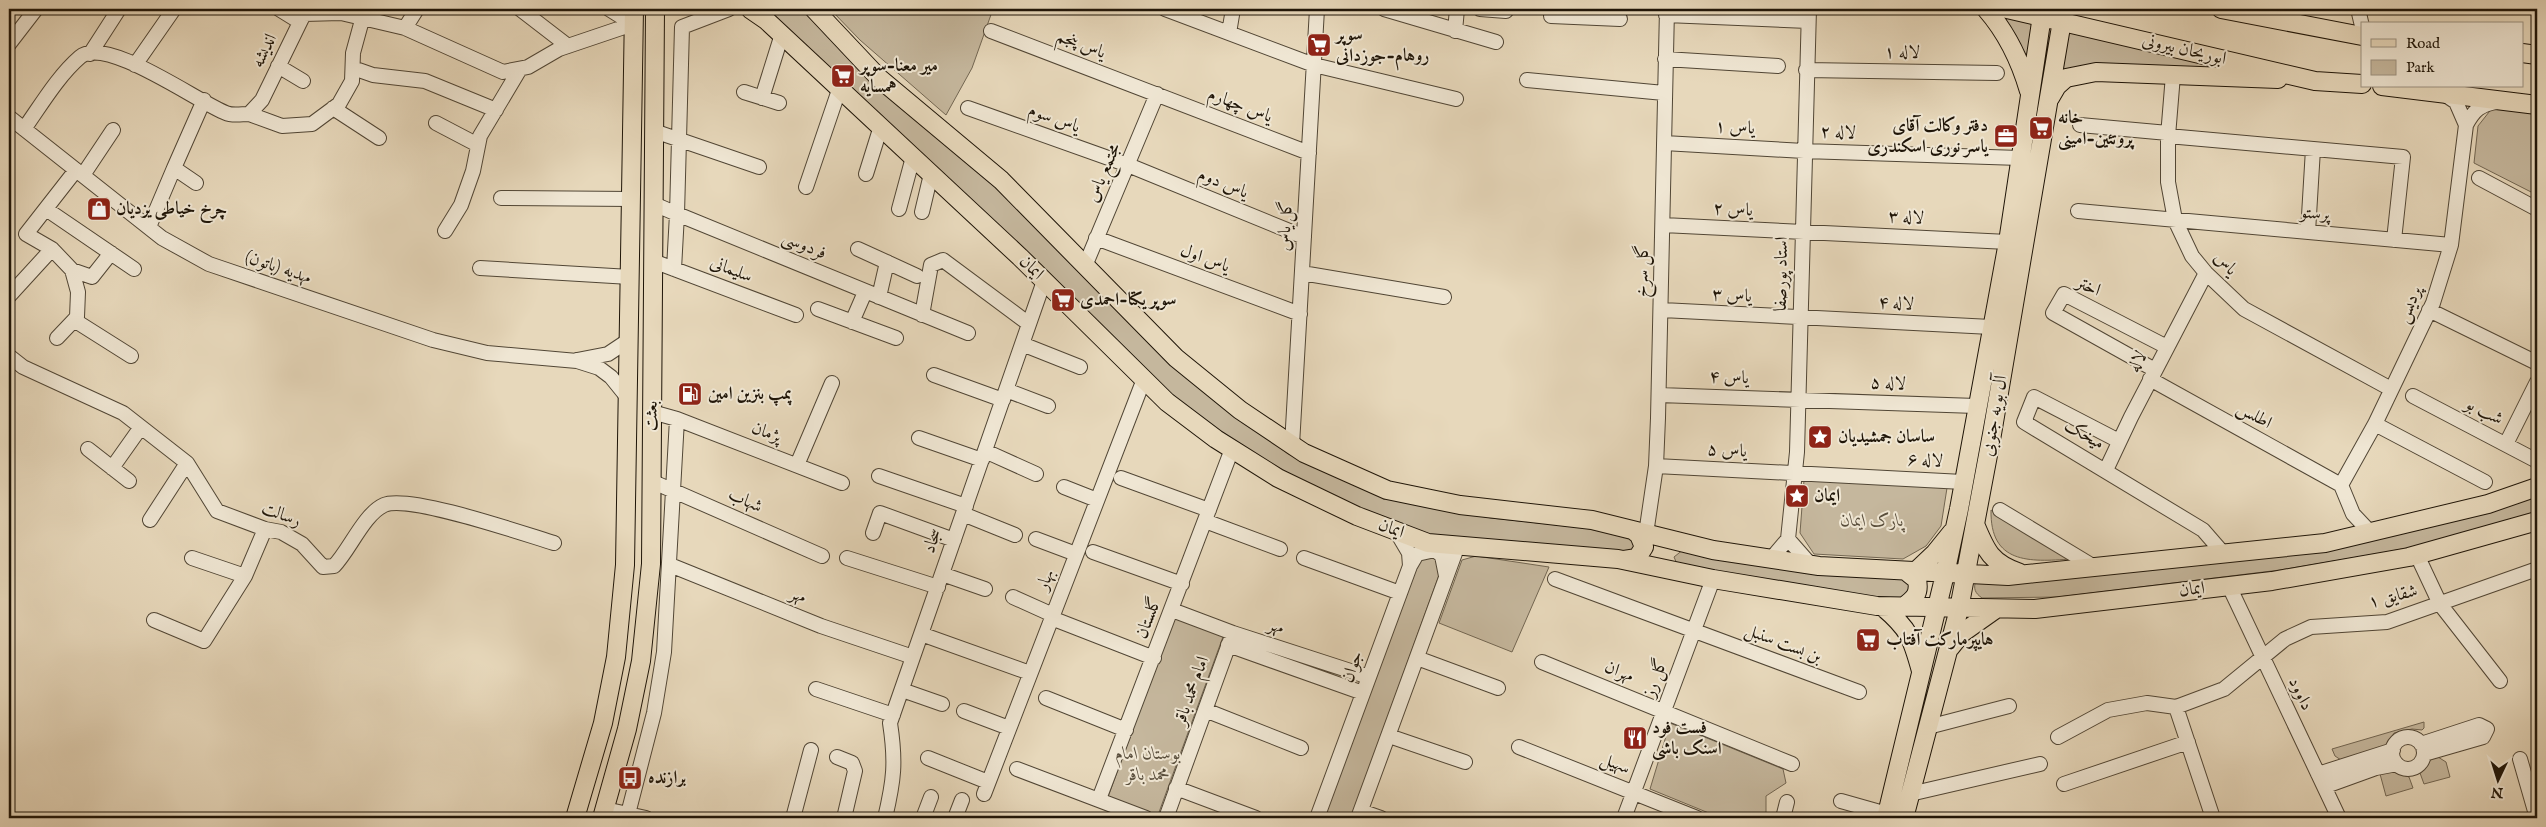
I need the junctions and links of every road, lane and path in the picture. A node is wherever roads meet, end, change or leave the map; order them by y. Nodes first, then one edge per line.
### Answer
1 (36, 9) edge
2 (119, 9) edge
3 (174, 9) edge
4 (279, 9) edge
5 (418, 9) edge
6 (520, 9) edge
7 (609, 9) edge
8 (655, 9) edge
9 (729, 9) edge
10 (750, 9) edge
11 (814, 9) edge
12 (1165, 9) edge
13 (1233, 9) edge
14 (1317, 9) edge
15 (1384, 9) edge
16 (1457, 9) edge
17 (1480, 9) edge
18 (1986, 9) edge
19 (2007, 9) edge
20 (2221, 9) edge
21 (2358, 9) edge
22 (1506, 12) dead end
23 (1667, 12) edge
24 (1808, 12) edge
25 (2042, 12) edge
26 (363, 13) edge
27 (1601, 13) edge
28 (302, 15) edge
29 (2063, 15) edge
30 (634, 16) edge
31 (1551, 16) dead end
32 (1620, 19) dead end
33 (2361, 22) edge
34 (405, 28) junction
35 (991, 31) dead end
36 (1455, 31) junction
37 (1229, 33) junction
38 (782, 34) junction
39 (2361, 36) edge
40 (1496, 42) dead end
41 (9, 44) edge
42 (568, 46) junction
43 (2524, 53) edge
44 (90, 54) junction
45 (2537, 55) edge
46 (1665, 59) junction
47 (134, 64) junction
48 (1314, 65) junction
49 (278, 66) junction
50 (1778, 66) dead end
51 (353, 68) junction
52 (520, 69) junction
53 (1806, 70) junction
54 (1997, 73) dead end
55 (2174, 75) junction
56 (1528, 80) dead end
57 (303, 81) dead end
58 (2315, 81) junction
59 (2361, 84) edge
60 (840, 88) junction
61 (2418, 89) edge
62 (744, 92) dead end
63 (1664, 93) junction
64 (2442, 93) junction
65 (1157, 94) junction
66 (2030, 96) junction
67 (762, 98) junction
68 (1456, 99) dead end
69 (204, 100) junction
70 (2049, 101) junction
71 (2510, 102) junction
72 (779, 103) dead end
73 (2537, 105) edge
74 (333, 108) junction
75 (968, 108) dead end
76 (496, 110) junction
77 (249, 114) junction
78 (436, 123) dead end
79 (14, 124) edge
80 (2466, 124) junction
81 (2080, 125) dead end
82 (881, 126) junction
83 (113, 130) dead end
84 (654, 131) junction
85 (2168, 135) junction
86 (379, 138) dead end
87 (679, 140) junction
88 (1664, 143) junction
89 (478, 145) junction
90 (2313, 149) junction
91 (1804, 151) junction
92 (1309, 153) junction
93 (913, 157) junction
94 (2020, 158) junction
95 (1128, 165) junction
96 (759, 167) dead end
97 (174, 168) junction
98 (80, 172) junction
99 (866, 174) dead end
100 (931, 174) junction
101 (2479, 178) dead end
102 (196, 183) dead end
103 (806, 187) dead end
104 (500, 198) dead end
105 (632, 199) junction
106 (654, 204) junction
107 (46, 208) junction
108 (899, 209) dead end
109 (2537, 209) edge
110 (2078, 211) dead end
111 (922, 212) dead end
112 (677, 214) junction
113 (2176, 220) junction
114 (1663, 225) junction
115 (149, 227) junction
116 (444, 231) dead end
117 (1802, 232) junction
118 (2308, 232) junction
119 (1304, 237) junction
120 (1096, 238) junction
121 (2394, 240) junction
122 (2008, 242) junction
123 (2451, 245) junction
124 (858, 248) dead end
125 (52, 249) junction
126 (110, 253) junction
127 (653, 261) junction
128 (887, 262) junction
129 (1085, 266) junction
130 (480, 268) dead end
131 (134, 269) dead end
132 (674, 269) junction
133 (72, 270) junction
134 (1302, 273) junction
135 (2206, 273) junction
136 (918, 276) dead end
137 (630, 277) junction
138 (1044, 281) junction
139 (865, 292) junction
140 (9, 296) edge
141 (1444, 297) dead end
142 (879, 298) junction
143 (818, 309) dead end
144 (1662, 310) junction
145 (2429, 310) junction
146 (1300, 314) junction
147 (796, 315) dead end
148 (922, 315) junction
149 (1800, 318) junction
150 (74, 320) junction
151 (852, 322) junction
152 (1029, 324) junction
153 (1991, 327) junction
154 (968, 333) dead end
155 (57, 338) dead end
156 (896, 338) dead end
157 (629, 340) junction
158 (1022, 344) junction
159 (2167, 347) junction
160 (9, 356) edge
161 (131, 356) dead end
162 (577, 360) junction
163 (2537, 363) edge
164 (1080, 368) dead end
165 (934, 375) dead end
166 (2152, 375) junction
167 (1144, 379) junction
168 (2537, 382) edge
169 (832, 383) dead end
170 (2391, 389) junction
171 (1004, 395) junction
172 (1659, 395) junction
173 (2413, 396) dead end
174 (628, 398) junction
175 (1798, 400) junction
176 (1048, 406) dead end
177 (1976, 406) junction
178 (652, 412) junction
179 (677, 419) junction
180 (2375, 424) junction
181 (141, 427) junction
182 (920, 438) dead end
183 (2119, 441) junction
184 (2506, 444) junction
185 (1292, 445) junction
186 (88, 449) dead end
187 (1232, 449) junction
188 (983, 456) junction
189 (2537, 460) edge
190 (187, 463) junction
191 (798, 465) junction
192 (1656, 466) junction
193 (112, 468) junction
194 (2106, 470) junction
195 (1795, 473) junction
196 (1036, 474) dead end
197 (879, 476) dead end
198 (1121, 478) dead end
199 (129, 481) dead end
200 (651, 481) junction
201 (842, 482) dead end
202 (1963, 482) junction
203 (2485, 482) dead end
204 (2341, 485) junction
205 (2537, 487) edge
206 (1064, 488) dead end
207 (672, 489) junction
208 (1097, 500) junction
209 (964, 510) junction
210 (2000, 510) dead end
211 (1207, 516) junction
212 (150, 520) dead end
213 (2537, 521) edge
214 (1975, 524) junction
215 (265, 529) junction
216 (1954, 530) junction
217 (1396, 531) junction
218 (2370, 531) junction
219 (1640, 532) junction
220 (873, 533) dead end
221 (1015, 535) dead end
222 (1036, 539) dead end
223 (1788, 539) junction
224 (954, 540) junction
225 (554, 543) dead end
226 (1687, 544) junction
227 (1458, 545) junction
228 (1280, 549) dead end
229 (1093, 552) dead end
230 (2223, 553) junction
231 (1076, 554) junction
232 (2417, 555) junction
233 (822, 556) dead end
234 (192, 558) dead end
235 (847, 558) dead end
236 (1304, 558) dead end
237 (1771, 558) junction
238 (1624, 560) junction
239 (670, 564) junction
240 (1810, 564) junction
241 (1410, 566) junction
242 (2096, 568) junction
243 (2537, 569) edge
244 (1678, 572) junction
245 (1911, 572) junction
246 (1945, 574) junction
247 (1972, 575) junction
248 (2025, 575) junction
249 (244, 576) junction
250 (1446, 577) junction
251 (1555, 579) dead end
252 (1713, 579) junction
253 (940, 581) junction
254 (1182, 584) junction
255 (2229, 586) junction
256 (985, 589) dead end
257 (1400, 593) junction
258 (1013, 597) dead end
259 (2440, 604) junction
260 (1883, 607) junction
261 (1902, 607) junction
262 (1937, 607) junction
263 (1967, 609) junction
264 (1996, 609) junction
265 (1172, 610) junction
266 (1056, 618) junction
267 (154, 620) dead end
268 (1694, 630) junction
269 (921, 634) junction
270 (1231, 639) junction
271 (1948, 650) junction
272 (913, 657) junction
273 (1154, 658) junction
274 (1417, 658) junction
275 (2262, 659) junction
276 (1542, 662) dead end
277 (1030, 673) junction
278 (1921, 674) junction
279 (1369, 677) junction
280 (2500, 682) dead end
281 (1498, 688) dead end
282 (816, 689) dead end
283 (902, 690) junction
284 (1363, 692) junction
285 (1860, 692) dead end
286 (1046, 698) dead end
287 (942, 704) dead end
288 (2009, 706) dead end
289 (2176, 707) junction
290 (1205, 710) junction
291 (964, 711) dead end
292 (1664, 711) junction
293 (893, 715) junction
294 (603, 723) junction
295 (1928, 727) junction
296 (1009, 728) junction
297 (627, 729) junction
298 (1126, 730) junction
299 (1389, 736) junction
300 (2058, 737) dead end
301 (2188, 742) junction
302 (1519, 747) dead end
303 (1301, 748) dead end
304 (811, 750) dead end
305 (2393, 750) junction
306 (837, 757) dead end
307 (928, 758) dead end
308 (2520, 759) dead end
309 (1465, 762) dead end
310 (1792, 764) dead end
311 (2040, 764) dead end
312 (2397, 764) junction
313 (1017, 769) dead end
314 (2318, 774) junction
315 (2064, 784) dead end
316 (1176, 788) junction
317 (1634, 792) junction
318 (2327, 792) junction
319 (1910, 794) junction
320 (930, 797) dead end
321 (1099, 799) junction
322 (962, 800) dead end
323 (1842, 801) dead end
324 (1787, 802) dead end
325 (603, 814) edge
326 (628, 814) junction
327 (1360, 815) edge
328 (1886, 816) edge
329 (575, 818) edge
330 (646, 818) edge
331 (793, 818) edge
332 (844, 818) edge
333 (885, 818) edge
334 (923, 818) edge
335 (955, 818) edge
336 (1146, 818) edge
337 (1166, 818) edge
338 (1256, 818) edge
339 (1317, 818) edge
340 (1381, 818) edge
341 (1624, 818) edge
342 (1697, 818) edge
343 (1783, 818) edge
344 (1904, 818) edge
345 (2212, 818) edge
346 (2339, 818) edge
347 (2537, 818) edge

1 - 41 street
2 - 44 street
3 - 47 street
4 - 28 street
5 - 34 street
6 - 42 street
7 - 30 street
8 - 84 main road, بعثت
9 - 87 street
10 - 38 main road, ایمان
11 - 129 main road, ایمان
12 - 37 street
13 - 37 street
14 - 48 street, گل یاس
15 - 36 street
16 - 36 street
17 - 22 street
18 - 66 main road
19 - 25 main road, ابوریحان بیرونی
20 - 39 main road
21 - 33 street
23 - 24 street
23 - 46 street, گل سرخ
24 - 53 street, استاد پورصفا
25 - 29 main road, ابوریحان بیرونی
25 - 66 main road, آل بویه جنوبی
26 - 28 street
26 - 34 street
26 - 51 street
27 - 31 street
27 - 32 street
28 - 49 street, اندیشه
29 - 58 main road, ابوریحان بیرونی
29 - 70 main road, آل بویه جنوبی
30 - 42 street
30 - 105 main road, بعثت
34 - 52 street
35 - 65 street, یاس پنجم
36 - 40 street
37 - 48 street
38 - 60 main road, ایمان
38 - 67 street
42 - 52 street
43 - 45 main road
44 - 47 street
44 - 79 street
46 - 50 street
46 - 63 street, گل سرخ
47 - 69 street
48 - 68 street
48 - 92 street, گل یاس
49 - 57 street
49 - 77 street, اندیشه
51 - 74 street
51 - 76 street
52 - 76 street
53 - 54 street, لاله ۱
53 - 91 street, استاد پورصفا
55 - 58 main road
55 - 70 main road
55 - 85 street, یاس
56 - 63 street
58 - 59 main road, ابوریحان بیرونی
60 - 82 main road, ایمان
60 - 103 street
61 - 64 main road
62 - 67 street
63 - 88 street, گل سرخ
64 - 71 main road
64 - 80 street
65 - 92 street, یاس چهارم
65 - 95 street, مجتمع یاس
66 - 94 main road, آل بویه جنوبی
67 - 72 street
69 - 77 street
69 - 97 street
70 - 214 main road, آل بویه جنوبی
71 - 73 main road
71 - 80 street
74 - 77 street
74 - 86 street
75 - 95 street, یاس سوم
76 - 89 street
78 - 89 street
79 - 98 street, مهدیه (باتون)
80 - 123 street, پردیس
81 - 85 street
82 - 93 main road, ایمان
82 - 99 street
83 - 98 street
84 - 87 street
84 - 106 main road, بعثت
85 - 90 street
85 - 113 street, یاس
87 - 96 street
87 - 112 street
88 - 91 street, یاس ۱
88 - 114 street, گل سرخ
89 - 116 street
90 - 118 street
90 - 121 street
91 - 94 street, لاله ۲
91 - 117 street, استاد پورصفا
92 - 119 street, گل یاس
93 - 100 main road, ایمان
93 - 108 street
94 - 122 main road, آل بویه جنوبی
95 - 119 street, یاس دوم
95 - 120 street, مجتمع یاس
97 - 102 street
97 - 115 street
98 - 107 street
98 - 115 street, مهدیه (باتون)
100 - 111 street
100 - 138 main road, ایمان
101 - 109 street
104 - 105 street
105 - 137 main road, بعثت
106 - 112 street, فردوسی
106 - 127 main road, بعثت
107 - 125 street
107 - 126 street
110 - 113 street, پرستو
112 - 132 street
112 - 139 street, فردوسی
113 - 118 street, پرستو
113 - 135 street, یاس
114 - 117 street, یاس ۲
114 - 144 street, گل سرخ
115 - 162 street, مهدیه (باتون)
117 - 122 street, لاله ۳
117 - 149 street, استاد پورصفا
118 - 121 street, پرستو
119 - 134 street, گل یاس
120 - 129 street, مجتمع یاس
120 - 146 street, یاس اول
121 - 123 street, پرستو
122 - 153 main road, آل بویه جنوبی
123 - 145 street, پردیس
124 - 128 street
125 - 133 street
125 - 140 street
126 - 131 street
126 - 133 street
127 - 132 street, سلیمانی
127 - 178 main road, بعثت
128 - 136 street
128 - 142 street
129 - 185 main road, ایمان
130 - 137 street
132 - 147 street, سلیمانی
133 - 150 street
134 - 141 street
134 - 146 street, گل یاس
135 - 159 street, لاله
135 - 170 street, یاس
137 - 157 main road, بعثت
138 - 152 street, سجاد
138 - 167 main road, ایمان
139 - 142 street, فردوسی
139 - 151 street
142 - 148 street, فردوسی
143 - 151 street
144 - 149 street, یاس ۳
144 - 172 street, گل سرخ
145 - 163 street
145 - 170 street, پردیس
146 - 185 street, گل یاس
148 - 152 street
148 - 154 street, فردوسی
149 - 153 street, لاله ۴
149 - 175 street, استاد پورصفا
150 - 155 street
150 - 161 street
151 - 156 street
152 - 158 street, سجاد
153 - 177 main road, آل بویه جنوبی
157 - 162 street, مهدیه (باتون)
157 - 174 main road, بعثت
158 - 164 street
158 - 171 street, سجاد
159 - 166 street, لاله
159 - 166 street, اختر
160 - 181 street, رسالت
162 - 174 street, مهدیه (باتون)
165 - 171 street
166 - 183 street, لاله
166 - 204 street, اطلس
167 - 187 main road, ایمان
167 - 208 street, بهار
168 - 184 street
169 - 191 street
170 - 180 street, پردیس
171 - 176 street
171 - 188 street, سجاد
172 - 175 street, یاس ۴
172 - 192 street, گل سرخ
173 - 184 street, شب بو
174 - 294 main road, بعثت
175 - 177 street, لاله ۵
175 - 195 street, استاد پورصفا
177 - 202 main road, آل بویه جنوبی
178 - 179 street, پژمان
178 - 200 main road, بعثت
179 - 191 street, پژمان
179 - 207 street
180 - 203 street
180 - 204 street, پردیس
181 - 190 street, رسالت
181 - 193 street
182 - 188 street
183 - 194 street, لاله
183 - 194 street, میخک
184 - 189 street, شب بو
185 - 219 main road, ایمان
186 - 193 street
187 - 211 street, گلستان
187 - 217 main road, ایمان
188 - 196 street
188 - 209 street, سجاد
190 - 212 street
190 - 215 street, رسالت
191 - 201 street, پژمان
192 - 195 street, یاس ۵
192 - 219 street, گل سرخ
193 - 199 street
194 - 230 street, میخک
195 - 202 street, لاله ۶
195 - 223 street, استاد پورصفا
197 - 209 street
198 - 211 street
200 - 207 street, شهاب
200 - 297 main road, بعثت
202 - 216 main road, آل بویه جنوبی
204 - 218 street
205 - 218 main road, ایمان
206 - 208 street
207 - 233 street, شهاب
207 - 239 street
208 - 231 street, بهار
209 - 221 street
209 - 224 street, سجاد
210 - 242 street
211 - 228 street
211 - 254 street, گلستان
213 - 232 main road, ایمان
214 - 247 main road, آل بویه جنوبی
214 - 248 main road
215 - 225 street, رسالت
215 - 249 street
216 - 245 main road
216 - 246 main road, آل بویه جنوبی
217 - 227 main road, ایمان
217 - 241 street
218 - 230 main road, ایمان
219 - 226 main road, ایمان
219 - 238 main road
220 - 224 street
222 - 231 street
223 - 237 street
223 - 240 street
224 - 253 street, سجاد
226 - 237 main road, ایمان
226 - 244 main road
227 - 238 main road, ایمان
227 - 250 street
229 - 254 street
230 - 242 main road, ایمان
231 - 266 street, بهار
232 - 255 main road, ایمان
232 - 259 street
234 - 249 street
235 - 253 street
236 - 257 street
237 - 240 main road, ایمان
238 - 244 main road, ایمان
239 - 272 street, مهر
239 - 326 street
240 - 245 main road, ایمان
241 - 250 street
241 - 257 street, جوان
242 - 248 main road, ایمان
243 - 259 street, شقایق ۱
244 - 252 main road, ایمان
245 - 246 main road, ایمان
245 - 261 main road
246 - 247 main road, ایمان
246 - 262 main road, آل بویه جنوبی
247 - 248 main road, ایمان
247 - 263 main road, آل بویه جنوبی
249 - 267 street
250 - 274 street
251 - 268 street, بن بست سنبل
252 - 260 main road, ایمان
252 - 268 street, گل رز
253 - 256 street
253 - 269 street, سجاد
254 - 265 street, گلستان
255 - 264 main road, ایمان
255 - 275 street, داوود
257 - 279 street, جوان
258 - 266 street
259 - 275 street, شقایق ۱
259 - 280 street
260 - 261 main road, ایمان
260 - 278 main road
261 - 262 main road, ایمان
262 - 263 main road, ایمان
262 - 278 main road, آل بویه جنوبی
263 - 264 main road, ایمان
263 - 271 main road
264 - 271 main road
265 - 270 street, مهر
265 - 273 street, گلستان
266 - 273 street
266 - 277 street, بهار
268 - 285 street, بن بست سنبل
268 - 292 street, گل رز
269 - 272 street, سجاد
269 - 277 street
270 - 279 street, مهر
270 - 284 street, مهر
270 - 290 street, امام محمد باقر
271 - 295 main road
272 - 283 street, سجاد
273 - 298 street, گلستان
274 - 281 street
274 - 299 street
275 - 289 street, شقایق ۱
275 - 314 street, داوود
276 - 292 street, مهران
277 - 296 street, بهار
278 - 328 main road, آل بویه جنوبی
279 - 284 street, جوان
282 - 293 street
283 - 287 street
283 - 293 street, سجاد
284 - 339 street, جوان
286 - 298 street
288 - 295 street
289 - 300 street
289 - 301 street
290 - 303 street
290 - 316 street, امام محمد باقر
291 - 296 street
292 - 310 street, مهران
292 - 317 street, گل رز
293 - 333 street, سجاد
294 - 297 main road
294 - 329 main road, بعثت
295 - 319 main road
296 - 307 street, بهار
297 - 325 main road, بعثت
298 - 321 street, گلستان
299 - 309 street
299 - 327 street
301 - 315 street
301 - 345 street
302 - 317 street, سهیل
304 - 331 street
305 - 312 street
305 - 312 street
305 - 314 street
306 - 332 street
308 - 347 street
311 - 319 street
312 - 318 street
313 - 321 street
314 - 318 street, داوود
316 - 337 street, امام محمد باقر
316 - 338 street
317 - 341 street, گل رز
317 - 342 street, سهیل
318 - 346 street, داوود
319 - 344 main road
320 - 334 street
321 - 336 street
322 - 335 street
323 - 328 street
324 - 343 street
325 - 326 street
326 - 330 street
327 - 340 street

